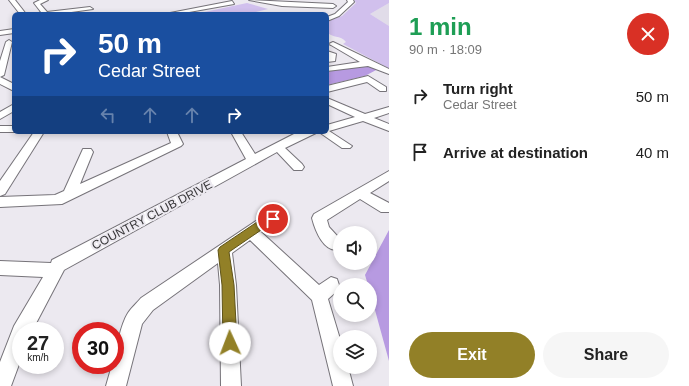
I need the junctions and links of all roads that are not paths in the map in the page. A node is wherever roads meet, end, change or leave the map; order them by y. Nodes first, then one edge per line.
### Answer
1 (20, 0) edge
2 (45, 0) edge
3 (252, 0) edge
4 (291, 0) edge
5 (321, 0) edge
6 (350, 0) edge
7 (13, 1) edge
8 (246, 2) dead end
9 (263, 3) junction
10 (334, 3) edge
11 (201, 5) dead end
12 (222, 5) dead end
13 (304, 6) junction
14 (207, 8) junction
15 (90, 9) edge
16 (67, 10) edge
17 (272, 10) dead end
18 (21, 12) edge
19 (43, 12) edge
20 (56, 12) edge
21 (175, 12) edge
22 (318, 12) dead end
23 (329, 18) edge
24 (0, 25) edge
25 (12, 31) edge
26 (1, 33) edge
27 (331, 36) dead end
28 (11, 42) edge
29 (0, 44) edge
30 (333, 44) edge
31 (329, 53) edge
32 (329, 60) edge
33 (2, 61) edge
34 (370, 63) junction
35 (329, 70) edge
36 (389, 72) edge
37 (0, 76) edge
38 (12, 78) edge
39 (0, 79) edge
40 (12, 87) edge
41 (329, 89) edge
42 (383, 89) dead end
43 (329, 102) edge
44 (12, 108) edge
45 (389, 110) edge
46 (0, 116) edge
47 (364, 117) junction
48 (329, 127) edge
49 (0, 128) edge
50 (389, 128) edge
51 (12, 129) edge
52 (38, 134) edge
53 (173, 134) edge
54 (237, 134) edge
55 (306, 134) edge
56 (327, 134) edge
57 (346, 146) dead end
58 (278, 147) junction
59 (87, 152) dead end
60 (253, 161) junction
61 (298, 167) dead end
62 (389, 175) edge
63 (0, 191) edge
64 (70, 193) junction
65 (360, 193) junction
66 (0, 202) edge
67 (386, 208) dead end
68 (273, 219) dead end
69 (251, 232) junction
70 (333, 241) edge
71 (224, 250) junction
72 (0, 268) edge
73 (55, 270) junction
74 (27, 322) edge
75 (12, 358) edge
76 (1, 386) edge
77 (116, 386) edge
78 (231, 386) edge
79 (343, 386) edge

1 - 7 street
2 - 19 street
3 - 9 street
4 - 5 street
6 - 23 street
7 - 18 street
8 - 17 street
9 - 13 street
9 - 13 street
10 - 13 street
10 - 22 street
11 - 14 street
12 - 14 street
14 - 21 street
15 - 16 street
16 - 20 street
24 - 26 street
25 - 26 street
27 - 30 street
28 - 29 street
28 - 33 street
30 - 34 street
31 - 32 street
33 - 37 street
34 - 35 street
34 - 36 street
38 - 39 street
39 - 40 street
41 - 42 street
43 - 47 street
44 - 46 street
45 - 47 street
47 - 48 street
47 - 50 street
49 - 51 street
52 - 63 street
53 - 64 street
54 - 60 street
55 - 58 street, COUNTRY CLUB DRIVE
56 - 57 street
58 - 60 street, COUNTRY CLUB DRIVE
58 - 61 street
59 - 64 street
60 - 73 street, COUNTRY CLUB DRIVE
62 - 65 street
64 - 66 street
65 - 67 street
65 - 70 street
68 - 69 street
69 - 71 street
69 - 79 street
71 - 77 street
71 - 78 street
72 - 73 street
73 - 74 street, COUNTRY CLUB DRIVE
75 - 76 street, COUNTRY CLUB DRIVE

